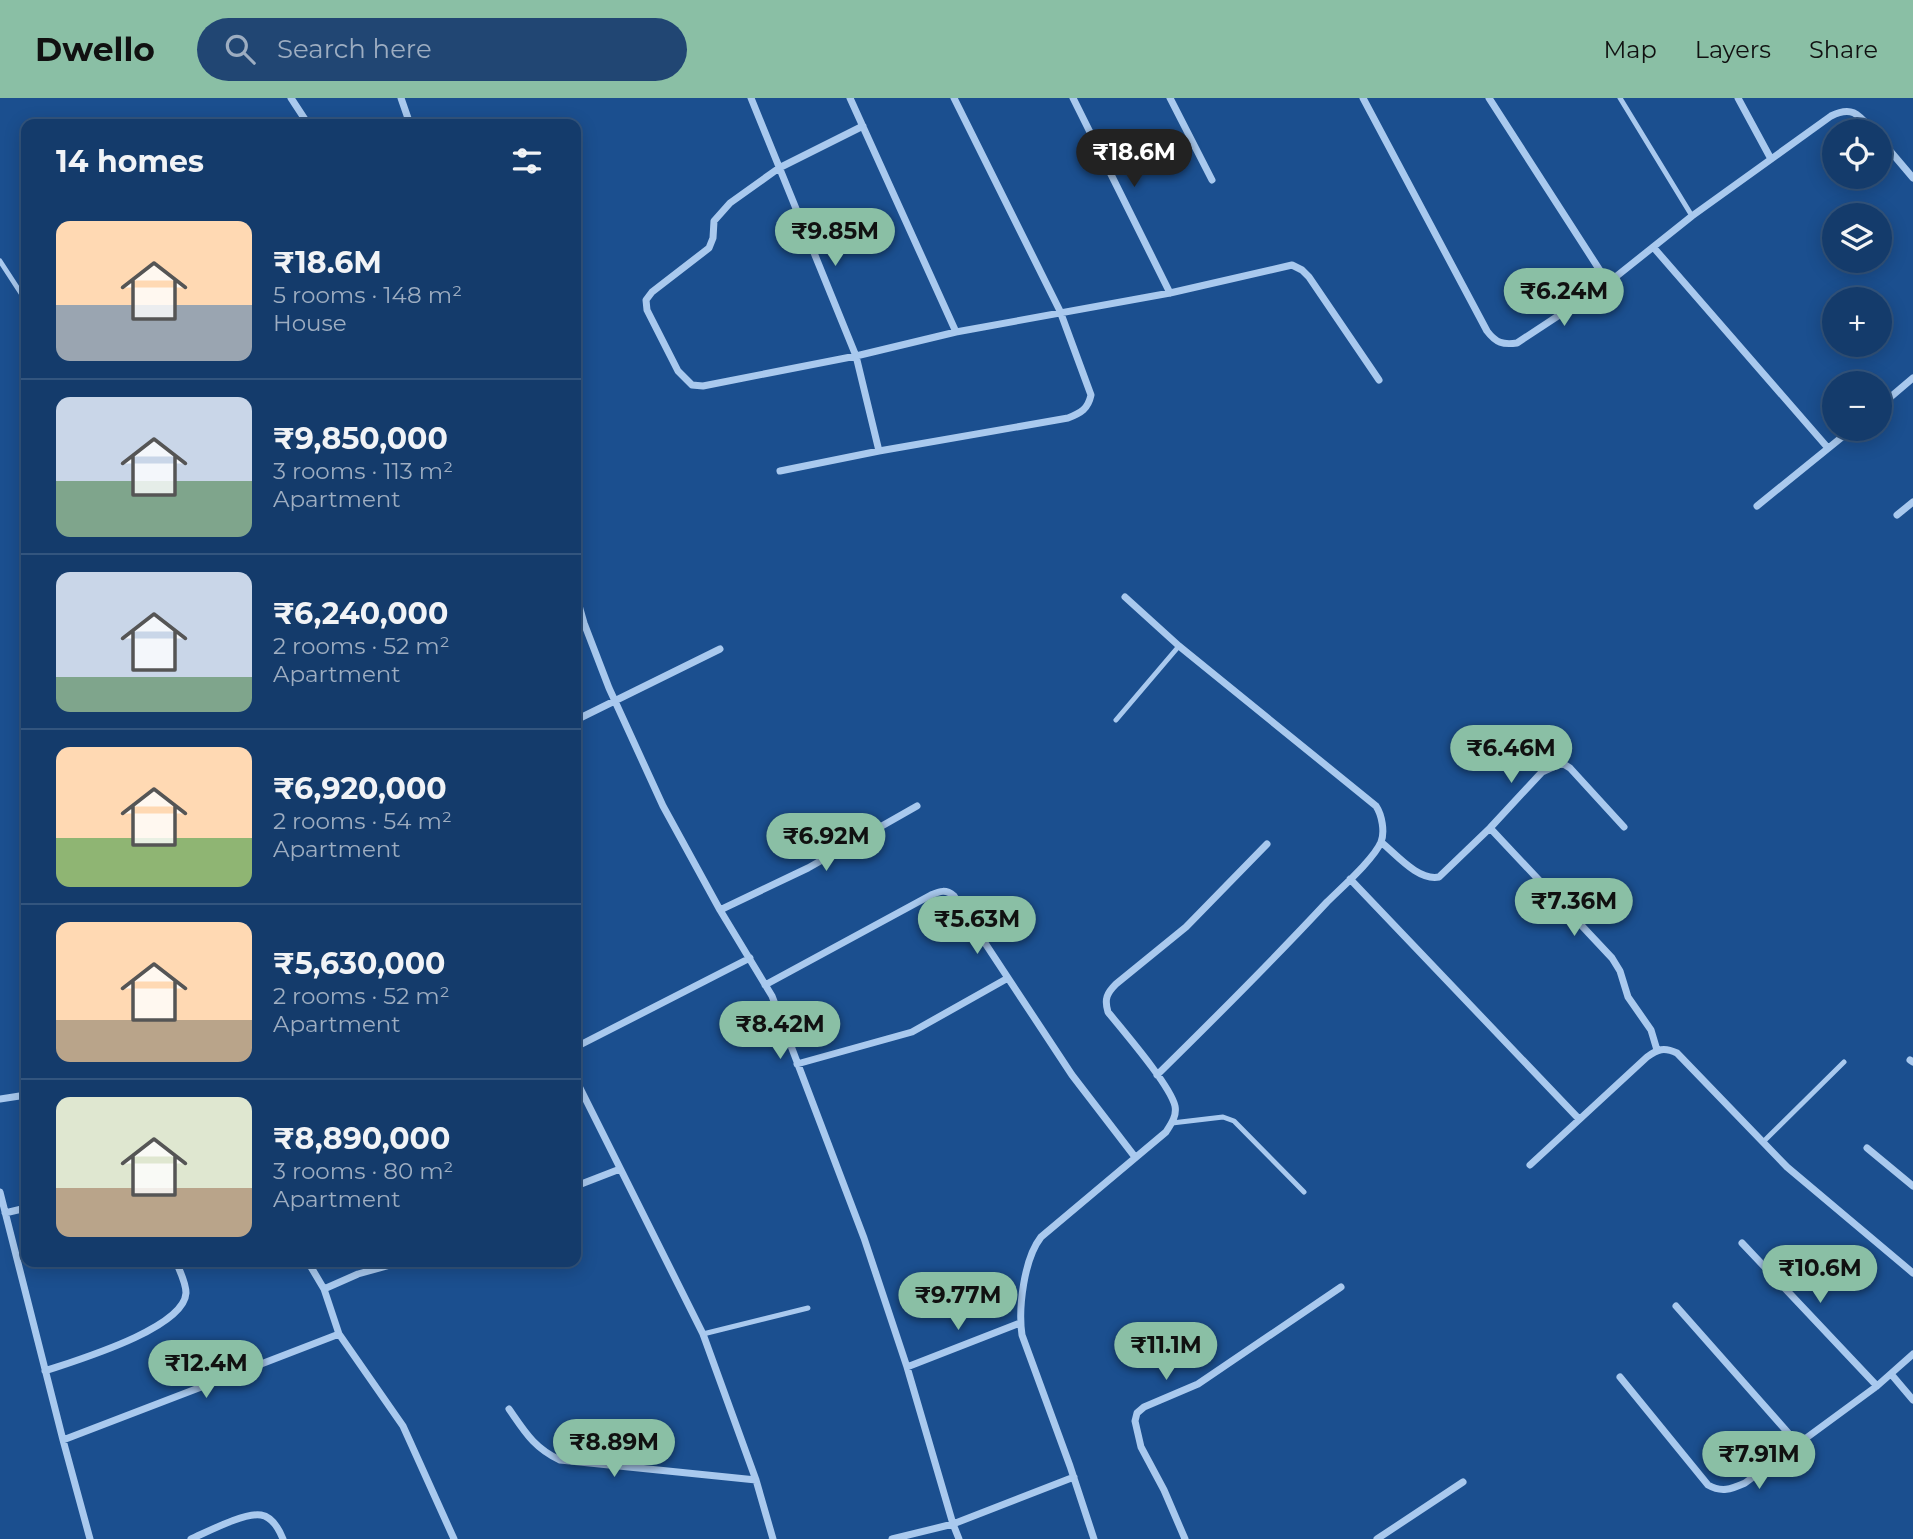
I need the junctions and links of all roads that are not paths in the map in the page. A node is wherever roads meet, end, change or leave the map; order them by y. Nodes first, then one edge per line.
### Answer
1 (291, 98) edge
2 (401, 98) edge
3 (751, 98) edge
4 (850, 98) edge
5 (954, 98) edge
6 (1073, 98) edge
7 (1170, 98) edge
8 (1363, 98) edge
9 (1489, 98) edge
10 (1620, 98) edge
11 (1738, 98) edge
12 (305, 119) edge
13 (408, 119) edge
14 (1829, 119) edge
15 (1862, 119) edge
16 (1822, 124) edge
17 (863, 126) junction
18 (1892, 153) edge
19 (1771, 159) junction
20 (779, 168) junction
21 (1913, 178) edge
22 (1212, 180) dead end
23 (1692, 216) junction
24 (1654, 248) junction
25 (0, 261) edge
26 (1608, 283) junction
27 (21, 293) edge
28 (1170, 293) junction
29 (1060, 312) junction
30 (956, 332) junction
31 (856, 356) junction
32 (1913, 378) edge
33 (1379, 380) dead end
34 (1892, 396) edge
35 (1837, 441) edge
36 (1828, 448) junction
37 (879, 451) junction
38 (780, 471) dead end
39 (1913, 502) edge
40 (1758, 506) dead end
41 (1897, 515) dead end
42 (1125, 597) dead end
43 (581, 611) edge
44 (1179, 646) junction
45 (720, 649) dead end
46 (616, 702) junction
47 (581, 718) edge
48 (1116, 719) dead end
49 (917, 806) dead end
50 (1624, 827) dead end
51 (1490, 828) junction
52 (1381, 842) junction
53 (1267, 844) dead end
54 (1350, 879) junction
55 (720, 910) junction
56 (750, 958) junction
57 (1007, 978) junction
58 (765, 985) junction
59 (581, 1044) edge
60 (1657, 1050) junction
61 (1844, 1062) dead end
62 (797, 1064) junction
63 (1157, 1075) junction
64 (581, 1090) edge
65 (21, 1096) edge
66 (0, 1099) edge
67 (1579, 1119) junction
68 (1172, 1123) junction
69 (1763, 1142) junction
70 (1867, 1148) dead end
71 (1135, 1157) junction
72 (1530, 1164) dead end
73 (620, 1169) junction
74 (581, 1184) edge
75 (1913, 1186) edge
76 (0, 1192) edge
77 (1304, 1192) dead end
78 (21, 1209) edge
79 (5, 1213) junction
80 (1742, 1243) dead end
81 (178, 1267) edge
82 (310, 1267) edge
83 (383, 1267) edge
84 (1913, 1273) edge
85 (1341, 1287) dead end
86 (324, 1289) junction
87 (1676, 1306) dead end
88 (808, 1308) dead end
89 (1020, 1323) junction
90 (339, 1334) junction
91 (703, 1334) junction
92 (1913, 1354) edge
93 (907, 1367) junction
94 (45, 1371) junction
95 (1891, 1374) junction
96 (1620, 1377) dead end
97 (1878, 1386) junction
98 (1913, 1399) edge
99 (509, 1409) dead end
100 (62, 1440) junction
101 (1798, 1444) junction
102 (1074, 1477) junction
103 (756, 1480) junction
104 (1463, 1482) dead end
105 (953, 1524) junction
106 (90, 1539) edge
107 (191, 1539) edge
108 (283, 1539) edge
109 (454, 1539) edge
110 (774, 1539) edge
111 (892, 1539) edge
112 (960, 1539) edge
113 (1094, 1539) edge
114 (1185, 1539) edge
115 (1377, 1539) edge

1 - 12 street
2 - 13 street
3 - 20 street
4 - 17 street
5 - 29 street
6 - 28 street
7 - 22 street
8 - 26 street
9 - 26 street
10 - 23 lane
11 - 19 street
14 - 15 street
16 - 19 street
17 - 20 street
17 - 30 street
18 - 21 street
19 - 23 street
20 - 31 street
20 - 31 street
23 - 24 street
24 - 26 street
24 - 36 street
25 - 27 lane
28 - 29 street
28 - 33 street
29 - 30 street
29 - 37 street
30 - 31 street
31 - 37 street
32 - 34 street
35 - 36 street
36 - 40 street
37 - 38 street
39 - 41 street
42 - 44 street
43 - 46 street
44 - 48 lane
44 - 52 street
45 - 46 street
46 - 47 street
46 - 55 street
49 - 55 street
50 - 51 street
51 - 52 street
51 - 60 street
52 - 54 street
53 - 63 street
54 - 63 street
54 - 67 street
55 - 56 street
56 - 58 street
56 - 59 street
57 - 58 street
57 - 62 street
57 - 71 street
58 - 62 street
60 - 67 street
60 - 69 street
61 - 69 lane
62 - 93 street
63 - 68 street
64 - 73 street
65 - 66 street
67 - 72 street
68 - 71 street
68 - 77 lane
69 - 84 street
70 - 75 street
71 - 89 street
73 - 74 street
73 - 91 street
76 - 79 street
78 - 79 street
79 - 94 street
80 - 97 street
81 - 94 street
82 - 86 street
83 - 86 street
85 - 114 street
86 - 90 street
87 - 101 street
88 - 91 lane
89 - 93 street
89 - 102 street
90 - 100 street
90 - 109 street
91 - 103 street
92 - 95 street
93 - 105 street
94 - 100 street
95 - 97 street
95 - 98 street
96 - 101 street
97 - 101 street
99 - 103 street
100 - 106 street
102 - 105 street
102 - 113 street
103 - 110 street
104 - 115 street
105 - 111 street
105 - 112 street
107 - 108 street

